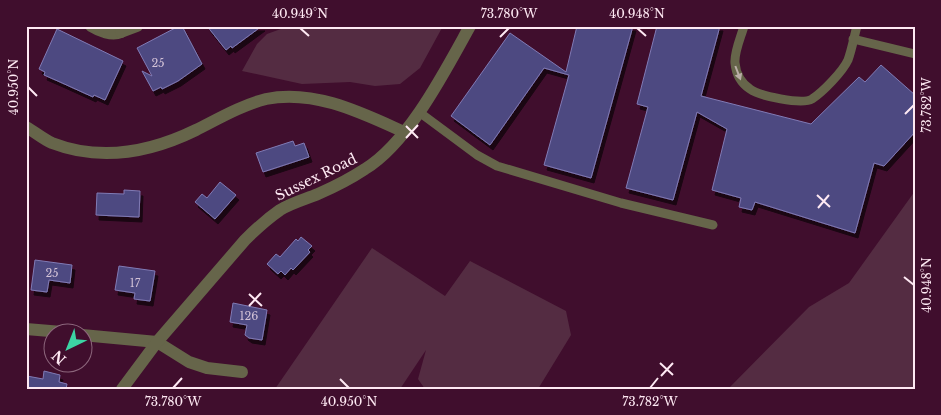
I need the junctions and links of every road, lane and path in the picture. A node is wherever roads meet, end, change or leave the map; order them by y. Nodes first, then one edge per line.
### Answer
1 (91, 26) edge
2 (137, 26) edge
3 (470, 26) edge
4 (744, 26) edge
5 (857, 26) edge
6 (121, 29) edge
7 (853, 38) junction
8 (915, 54) edge
9 (419, 112) junction
10 (26, 127) edge
11 (404, 132) junction
12 (713, 225) dead end
13 (26, 330) edge
14 (42, 331) edge
15 (92, 336) edge
16 (157, 342) junction
17 (242, 372) dead end
18 (122, 389) edge

1 - 6 street
2 - 6 street
3 - 9 street, Sussex Road
4 -> 7 lane
5 - 7 lane
7 - 8 lane
9 - 11 street, Sussex Road
9 - 12 lane
10 - 11 street
11 - 16 street, Sussex Road
13 - 14 street
15 - 16 street
16 - 17 street
16 - 18 street, Sussex Road

